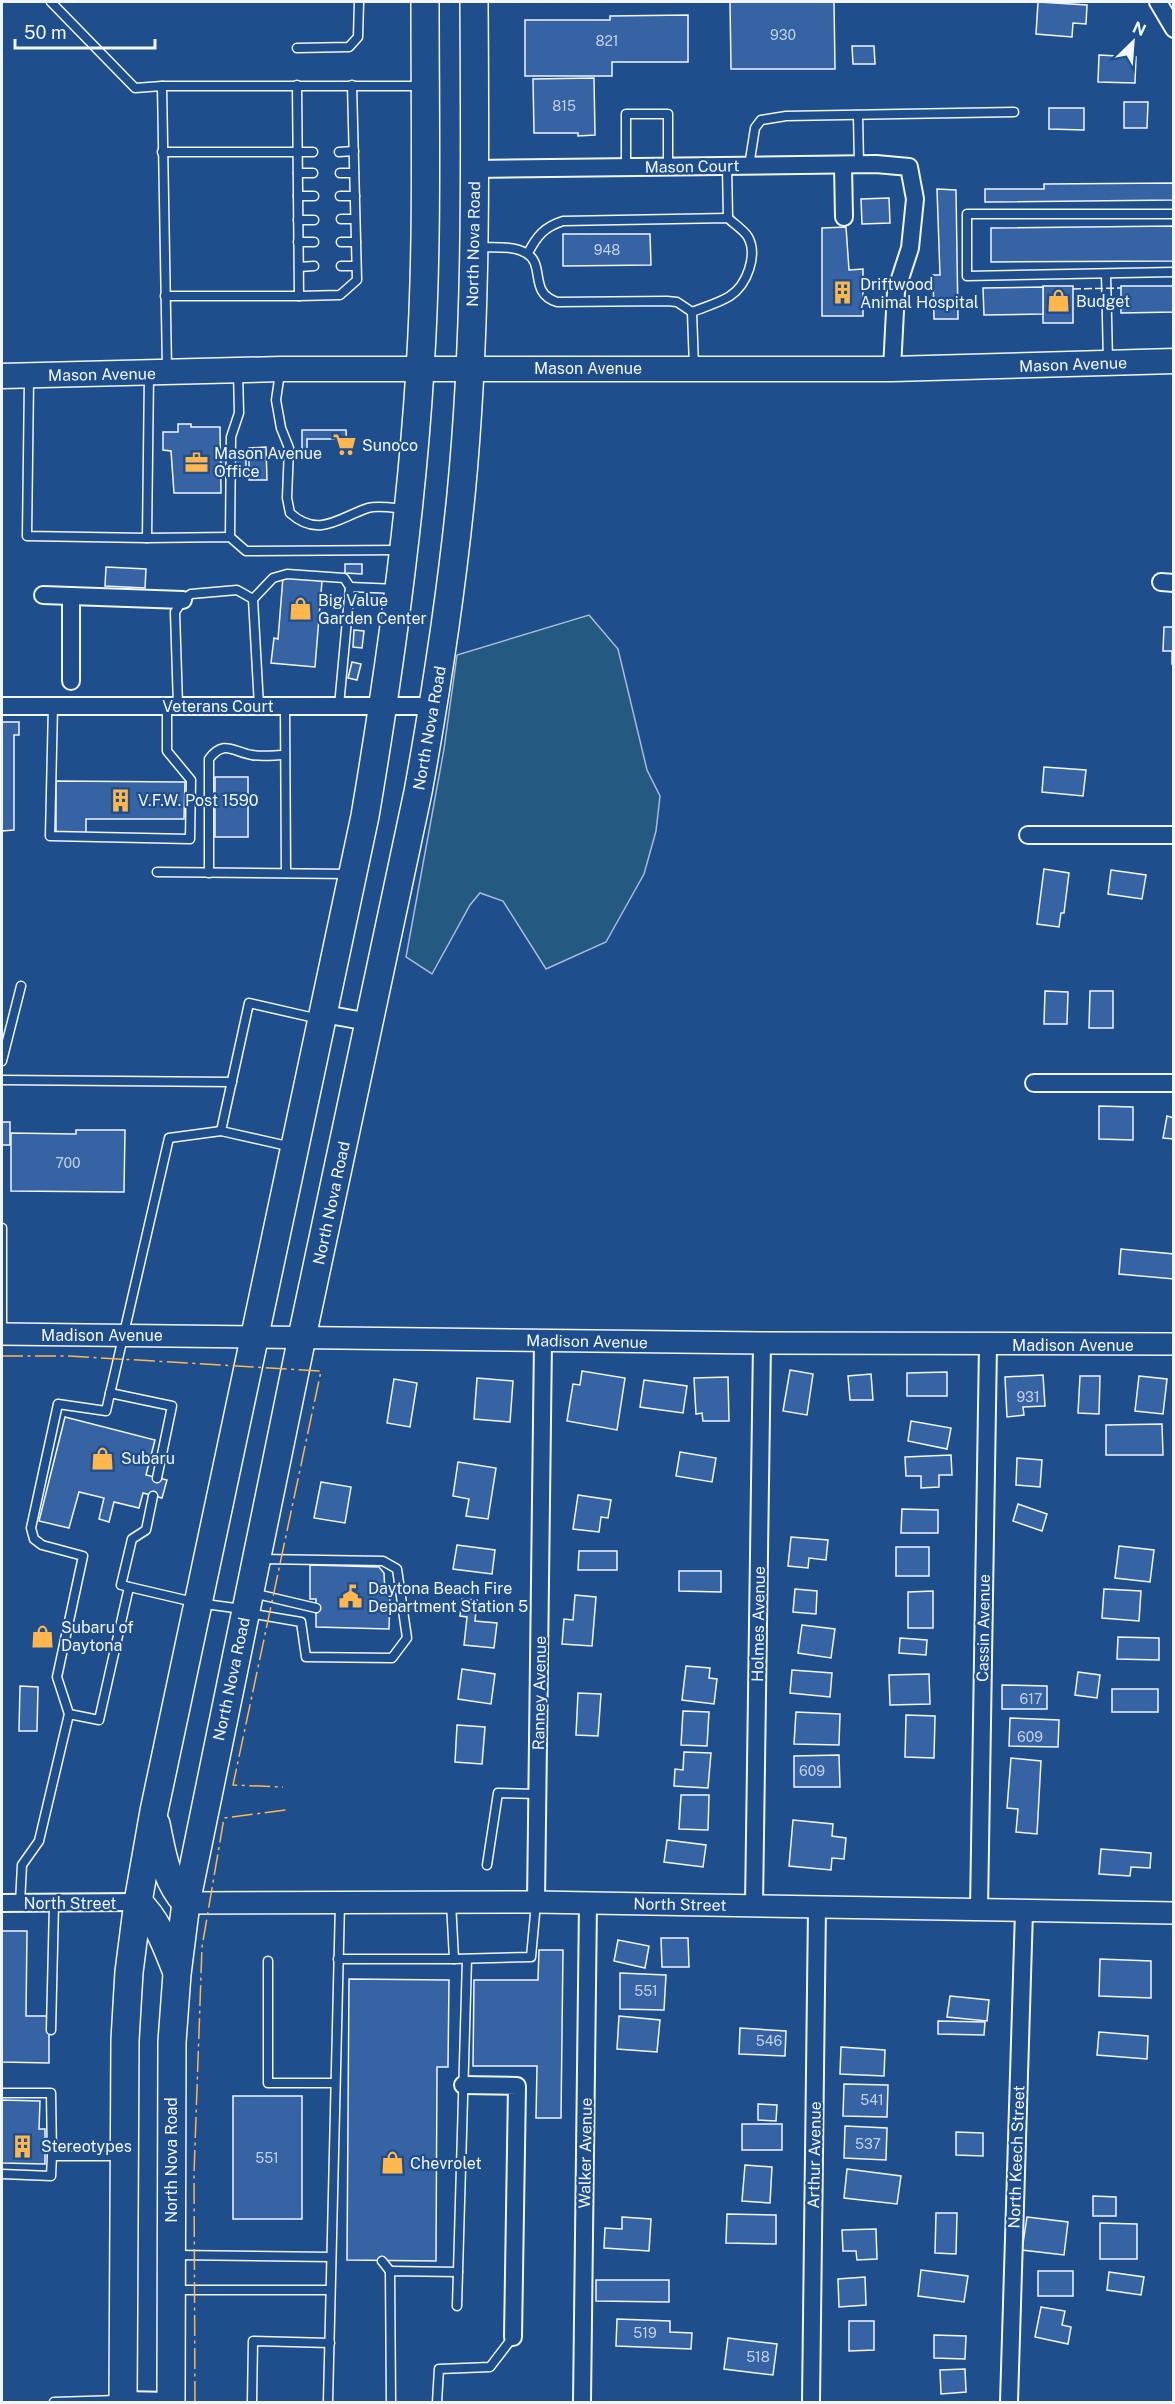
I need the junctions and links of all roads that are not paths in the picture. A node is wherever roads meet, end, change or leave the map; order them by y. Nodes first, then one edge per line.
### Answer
1 (51, 2) edge
2 (359, 2) edge
3 (424, 2) edge
4 (474, 2) edge
5 (1158, 2) edge
6 (1173, 29) edge
7 (297, 48) dead end
8 (297, 85) junction
9 (162, 86) junction
10 (352, 86) junction
11 (425, 86) junction
12 (1014, 112) dead end
13 (858, 114) junction
14 (354, 151) junction
15 (162, 152) junction
16 (313, 152) dead end
17 (339, 152) dead end
18 (298, 153) junction
19 (851, 165) junction
20 (727, 166) junction
21 (749, 166) junction
22 (626, 167) junction
23 (668, 167) junction
24 (475, 169) junction
25 (313, 173) dead end
26 (340, 173) dead end
27 (354, 173) junction
28 (298, 174) junction
29 (298, 196) junction
30 (314, 196) dead end
31 (340, 196) dead end
32 (355, 196) junction
33 (1173, 214) edge
34 (844, 217) dead end
35 (728, 218) junction
36 (314, 219) dead end
37 (341, 219) dead end
38 (355, 219) junction
39 (298, 220) junction
40 (298, 242) junction
41 (314, 242) dead end
42 (341, 242) dead end
43 (356, 242) junction
44 (474, 246) junction
45 (528, 254) junction
46 (314, 266) dead end
47 (341, 266) dead end
48 (356, 266) junction
49 (299, 267) junction
50 (1173, 272) edge
51 (1106, 274) junction
52 (165, 296) junction
53 (299, 296) junction
54 (692, 312) junction
55 (1173, 361) edge
56 (1108, 363) junction
57 (420, 368) junction
58 (470, 368) junction
59 (281, 369) junction
60 (694, 369) junction
61 (892, 369) junction
62 (238, 370) junction
63 (158, 372) junction
64 (29, 375) junction
65 (2, 376) edge
66 (409, 509) junction
67 (230, 537) junction
68 (147, 538) junction
69 (405, 550) junction
70 (350, 587) junction
71 (400, 589) junction
72 (43, 595) dead end
73 (72, 596) junction
74 (254, 599) junction
75 (183, 600) junction
76 (71, 681) dead end
77 (2, 706) edge
78 (53, 706) junction
79 (173, 706) junction
80 (259, 706) junction
81 (285, 706) junction
82 (339, 706) junction
83 (384, 706) junction
84 (434, 706) junction
85 (285, 755) junction
86 (1028, 835) dead end
87 (1173, 835) edge
88 (157, 873) dead end
89 (209, 873) junction
90 (286, 873) junction
91 (353, 874) junction
92 (21, 986) dead end
93 (323, 1017) junction
94 (369, 1022) junction
95 (2, 1061) edge
96 (2, 1080) edge
97 (232, 1082) junction
98 (1034, 1083) dead end
99 (1173, 1083) edge
100 (221, 1131) junction
101 (295, 1148) junction
102 (2, 1228) edge
103 (2, 1334) edge
104 (122, 1335) junction
105 (255, 1336) junction
106 (302, 1337) junction
107 (543, 1340) junction
108 (762, 1343) junction
109 (1173, 1344) edge
110 (988, 1345) junction
111 (110, 1393) junction
112 (157, 1478) dead end
113 (153, 1496) dead end
114 (256, 1559) junction
115 (125, 1586) junction
116 (198, 1603) junction
117 (246, 1605) junction
118 (316, 1608) dead end
119 (69, 1714) junction
120 (537, 1794) junction
121 (154, 1811) junction
122 (487, 1864) dead end
123 (138, 1902) junction
124 (340, 1902) junction
125 (451, 1902) junction
126 (536, 1902) junction
127 (2, 1903) edge
128 (20, 1903) junction
129 (186, 1903) junction
130 (588, 1903) junction
131 (54, 1904) junction
132 (754, 1906) junction
133 (818, 1907) junction
134 (979, 1910) junction
135 (1024, 1911) junction
136 (1173, 1913) edge
137 (338, 1959) junction
138 (454, 1959) junction
139 (466, 1959) junction
140 (268, 1961) dead end
141 (177, 1974) junction
142 (51, 2030) dead end
143 (335, 2083) junction
144 (463, 2085) junction
145 (2, 2093) edge
146 (124, 2156) junction
147 (52, 2157) junction
148 (2, 2174) edge
149 (171, 2255) junction
150 (331, 2257) junction
151 (382, 2261) dead end
152 (390, 2271) junction
153 (458, 2272) junction
154 (171, 2290) junction
155 (330, 2290) junction
156 (457, 2306) dead end
157 (513, 2337) joint
158 (330, 2343) junction
159 (123, 2401) edge
160 (54, 2402) edge
161 (171, 2402) edge
162 (252, 2403) edge
163 (328, 2403) edge
164 (391, 2403) edge
165 (437, 2403) edge
166 (582, 2403) edge
167 (811, 2403) edge
168 (1009, 2403) edge

1 - 9 lane
2 - 7 lane
3 - 11 main road
4 - 24 main road, North Nova Road
5 - 6 street
8 - 9 lane
8 - 10 lane
8 - 18 lane
9 - 15 lane
10 - 11 lane
10 - 14 lane
11 - 57 main road
12 - 13 lane
13 - 19 lane
13 - 21 lane
14 - 17 lane
14 - 27 lane
15 - 18 lane
15 - 52 lane
16 - 18 lane
18 - 28 lane
19 - 21 street, Mason Court
19 - 34 street
19 - 61 street, Mason Court
20 - 21 street, Mason Court
20 - 23 street, Mason Court
20 - 35 lane
22 - 23 street, Mason Court
22 - 23 lane
22 - 24 street, Mason Court
24 - 44 main road, North Nova Road
25 - 28 lane
26 - 27 lane
27 - 32 lane
28 - 29 lane
29 - 30 lane
29 - 39 lane
31 - 32 lane
32 - 38 lane
33 - 51 lane
35 - 45 lane
35 - 54 lane
36 - 39 lane
37 - 38 lane
38 - 43 lane
39 - 40 lane
40 - 41 lane
40 - 49 lane
42 - 43 lane
43 - 48 lane
44 - 45 lane
44 - 58 main road, North Nova Road
45 - 54 lane
46 - 49 lane
47 - 48 lane
48 - 53 lane
49 - 53 lane
50 - 51 lane
51 - 56 lane
52 - 53 lane
52 - 63 lane
54 - 60 lane
55 - 56 main road, Mason Avenue
56 - 61 main road, Mason Avenue
57 - 58 main road, Mason Avenue
57 - 59 main road, Mason Avenue
57 - 66 main road
58 - 60 main road, Mason Avenue
58 - 84 main road, North Nova Road
59 - 62 main road, Mason Avenue
59 - 66 lane
60 - 61 main road, Mason Avenue
62 - 63 main road, Mason Avenue
62 - 67 lane
63 - 64 main road, Mason Avenue
63 - 68 lane
64 - 65 main road, Mason Avenue
64 - 68 lane
66 - 69 main road
67 - 68 lane
67 - 69 lane
69 - 71 main road
70 - 71 lane
70 - 74 lane
70 - 82 lane
71 - 83 main road
72 - 73 street
73 - 75 street
73 - 76 street
74 - 75 lane
74 - 80 lane
75 - 79 lane
77 - 78 street, Veterans Court
78 - 79 street, Veterans Court
78 - 79 lane
79 - 80 street, Veterans Court
80 - 81 street, Veterans Court
81 - 82 street, Veterans Court
81 - 85 lane
82 - 83 street, Veterans Court
83 - 84 street, Veterans Court
83 - 91 main road
84 - 94 main road, North Nova Road
85 - 89 lane
85 - 90 lane
86 - 87 street
88 - 89 lane
89 - 90 lane
90 - 91 lane
91 - 93 main road
92 - 95 lane
93 - 94 street
93 - 97 lane
93 - 101 main road
94 - 106 main road, North Nova Road
96 - 97 lane
97 - 100 lane
98 - 99 street
100 - 101 lane
100 - 104 lane
101 - 105 main road
102 - 103 lane
103 - 104 street, Madison Avenue
104 - 105 street, Madison Avenue
104 - 111 lane
105 - 106 street, Madison Avenue
105 - 116 main road
106 - 107 street, Madison Avenue
106 - 114 main road, North Nova Road
107 - 108 street, Madison Avenue
107 - 120 street, Ranney Avenue
108 - 110 street, Madison Avenue
108 - 132 street, Holmes Avenue
109 - 110 street, Madison Avenue
110 - 134 street, Cassin Avenue
111 - 112 lane
111 - 119 lane
113 - 115 lane
114 - 117 main road, North Nova Road
114 - 117 lane
115 - 116 lane
115 - 119 lane
116 - 117 lane
116 - 121 main road
117 - 118 lane
117 - 129 main road, North Nova Road
119 - 128 lane
120 - 122 lane
120 - 126 street, Ranney Avenue
121 - 123 main road
121 - 129 main road
123 - 131 street, North Street
123 - 141 main road
123 - 146 main road
124 - 125 street, North Street
124 - 129 street, North Street
124 - 137 lane
125 - 126 street, North Street
125 - 138 lane
126 - 130 street, North Street
126 - 139 lane
127 - 128 street, North Street
128 - 131 street, North Street
129 - 141 main road, North Nova Road
130 - 132 street, North Street
130 - 166 street, Walker Avenue
131 - 142 lane
132 - 133 street, North Street
133 - 134 street, North Street
133 - 167 street, Arthur Avenue
134 - 135 street, North Street
135 - 136 street, North Street
135 - 168 street, North Keech Street
137 - 138 lane
137 - 143 lane
138 - 139 lane
139 - 144 lane
140 - 143 lane
141 - 149 main road, North Nova Road
143 - 150 lane
144 - 153 lane
144 - 157 street
145 - 147 lane
146 - 147 lane
146 - 159 main road
147 - 148 lane
149 - 150 lane
149 - 154 main road, North Nova Road
150 - 155 lane
151 - 152 lane
152 - 153 lane
152 - 164 lane
153 - 156 lane
154 - 155 lane
154 - 161 main road, North Nova Road
155 - 158 lane
157 - 165 lane
158 - 162 lane
158 - 163 lane
159 - 160 lane
159 - 161 street

